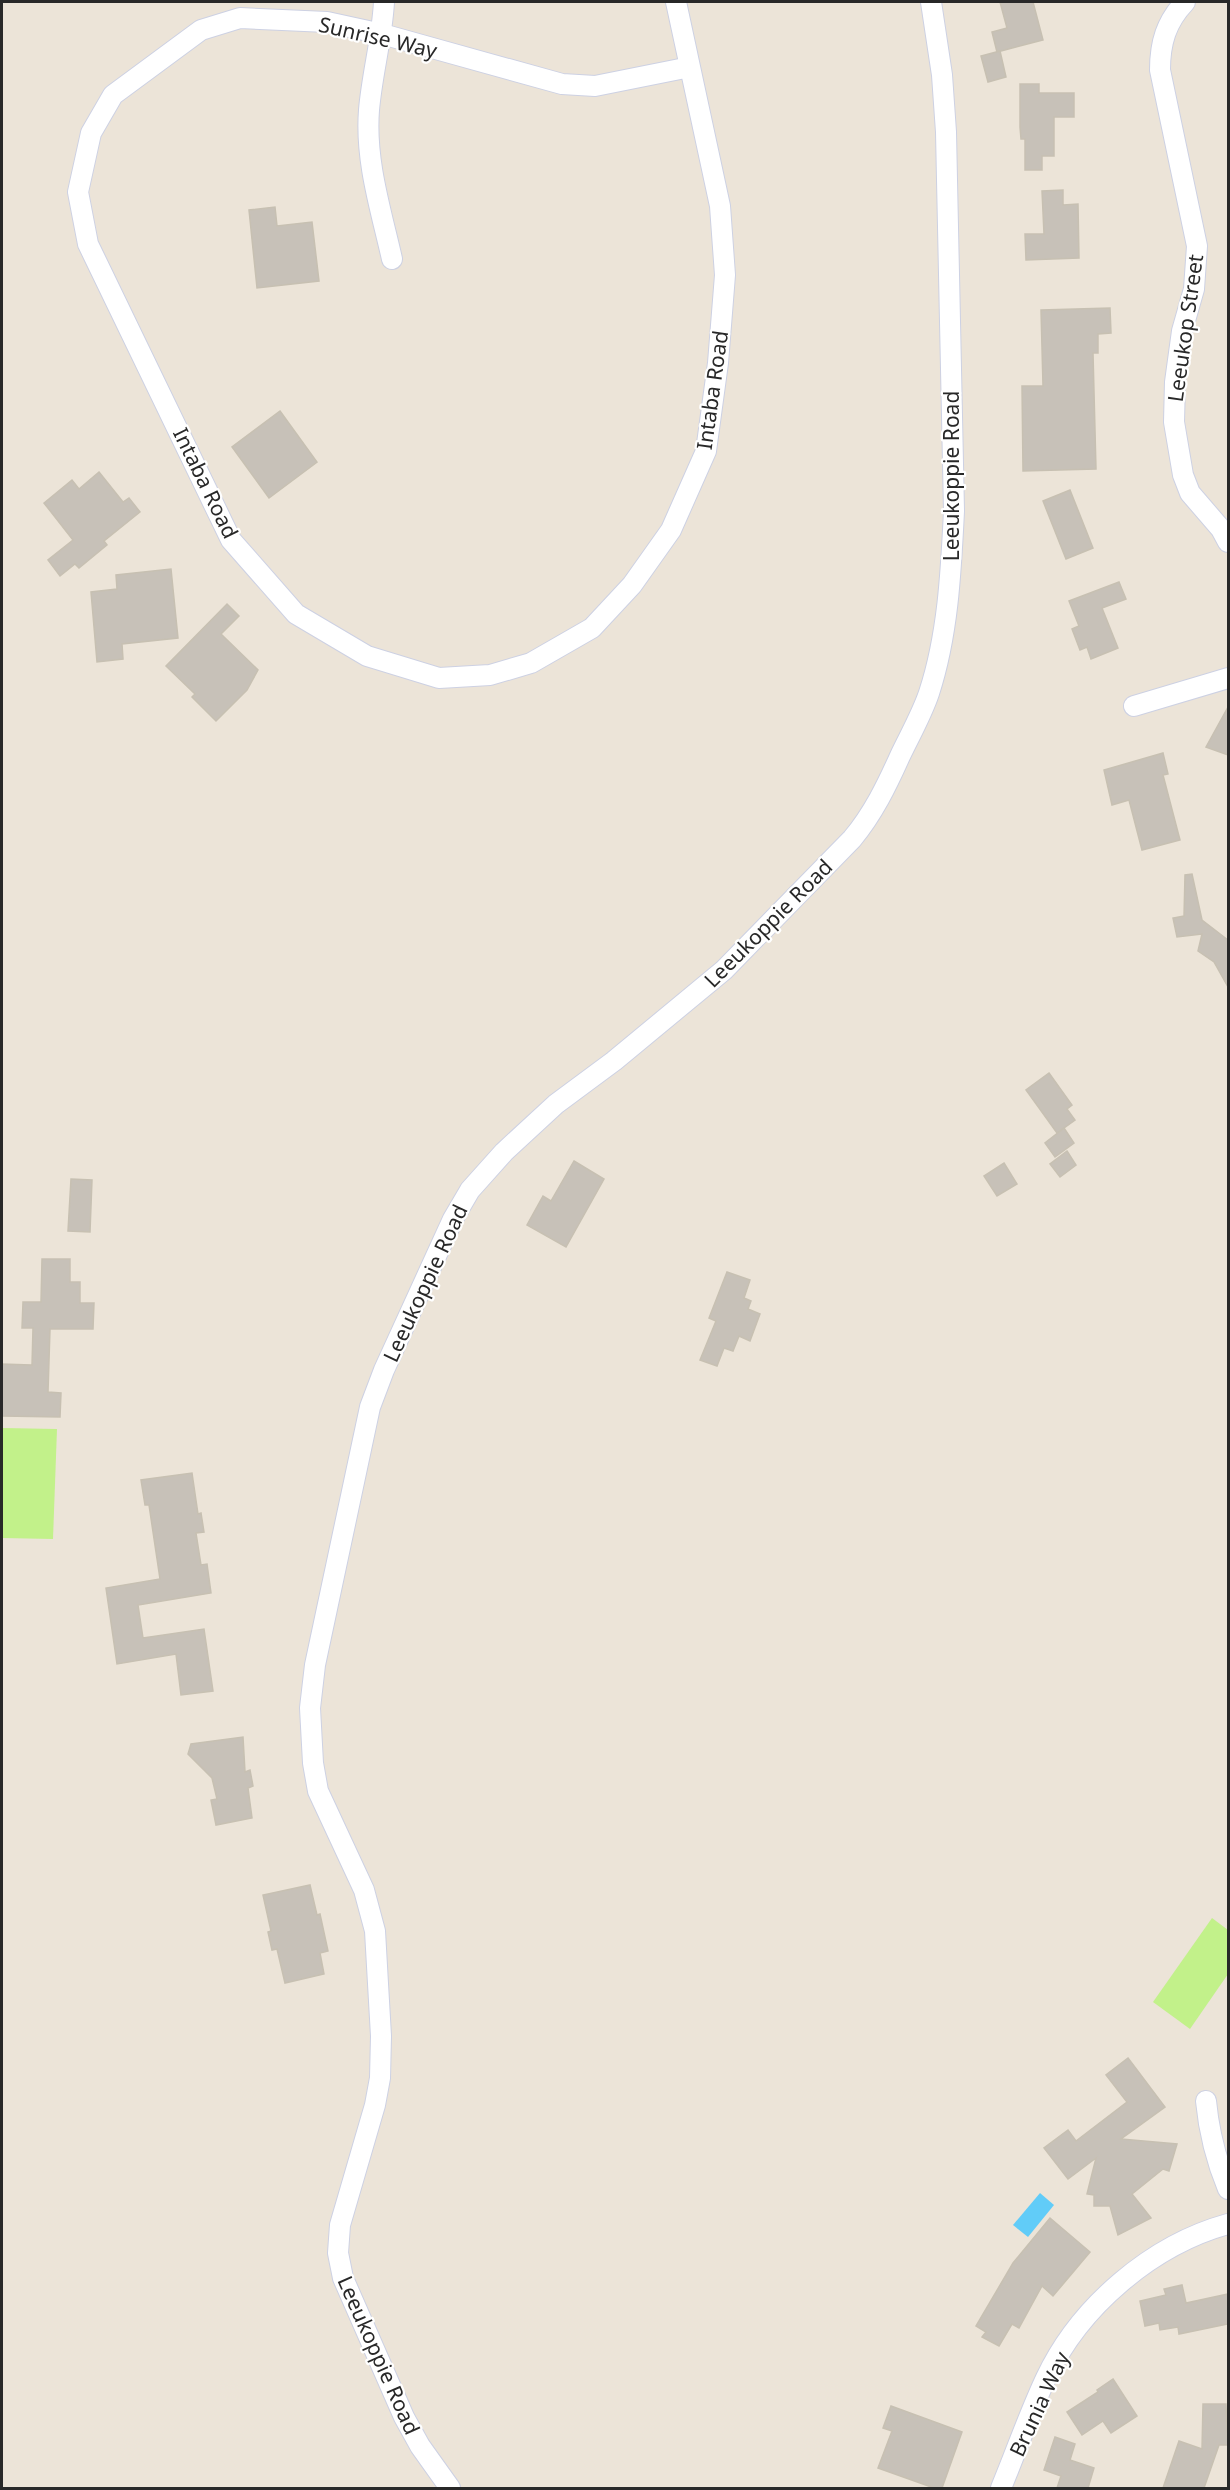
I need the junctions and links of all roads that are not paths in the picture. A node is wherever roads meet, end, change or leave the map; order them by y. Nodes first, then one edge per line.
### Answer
1 (384, 2) edge
2 (676, 2) edge
3 (931, 2) edge
4 (1185, 2) edge
5 (382, 34) junction
6 (690, 67) junction
7 (392, 259) dead end
8 (160, 388) joint
9 (1228, 542) edge
10 (1228, 678) edge
11 (1134, 706) dead end
12 (1206, 2101) dead end
13 (1228, 2189) edge
14 (1228, 2224) edge
15 (450, 2488) edge
16 (1001, 2488) edge

1 - 5 street
2 - 6 street, Intaba Road
3 - 15 street, Leeukoppie Road
4 - 9 street, Leeukop Street
5 - 6 street, Sunrise Way
5 - 7 street
5 - 8 street, Sunrise Way
6 - 8 street, Intaba Road
10 - 11 street
12 - 13 street
14 - 16 street, Brunia Way

